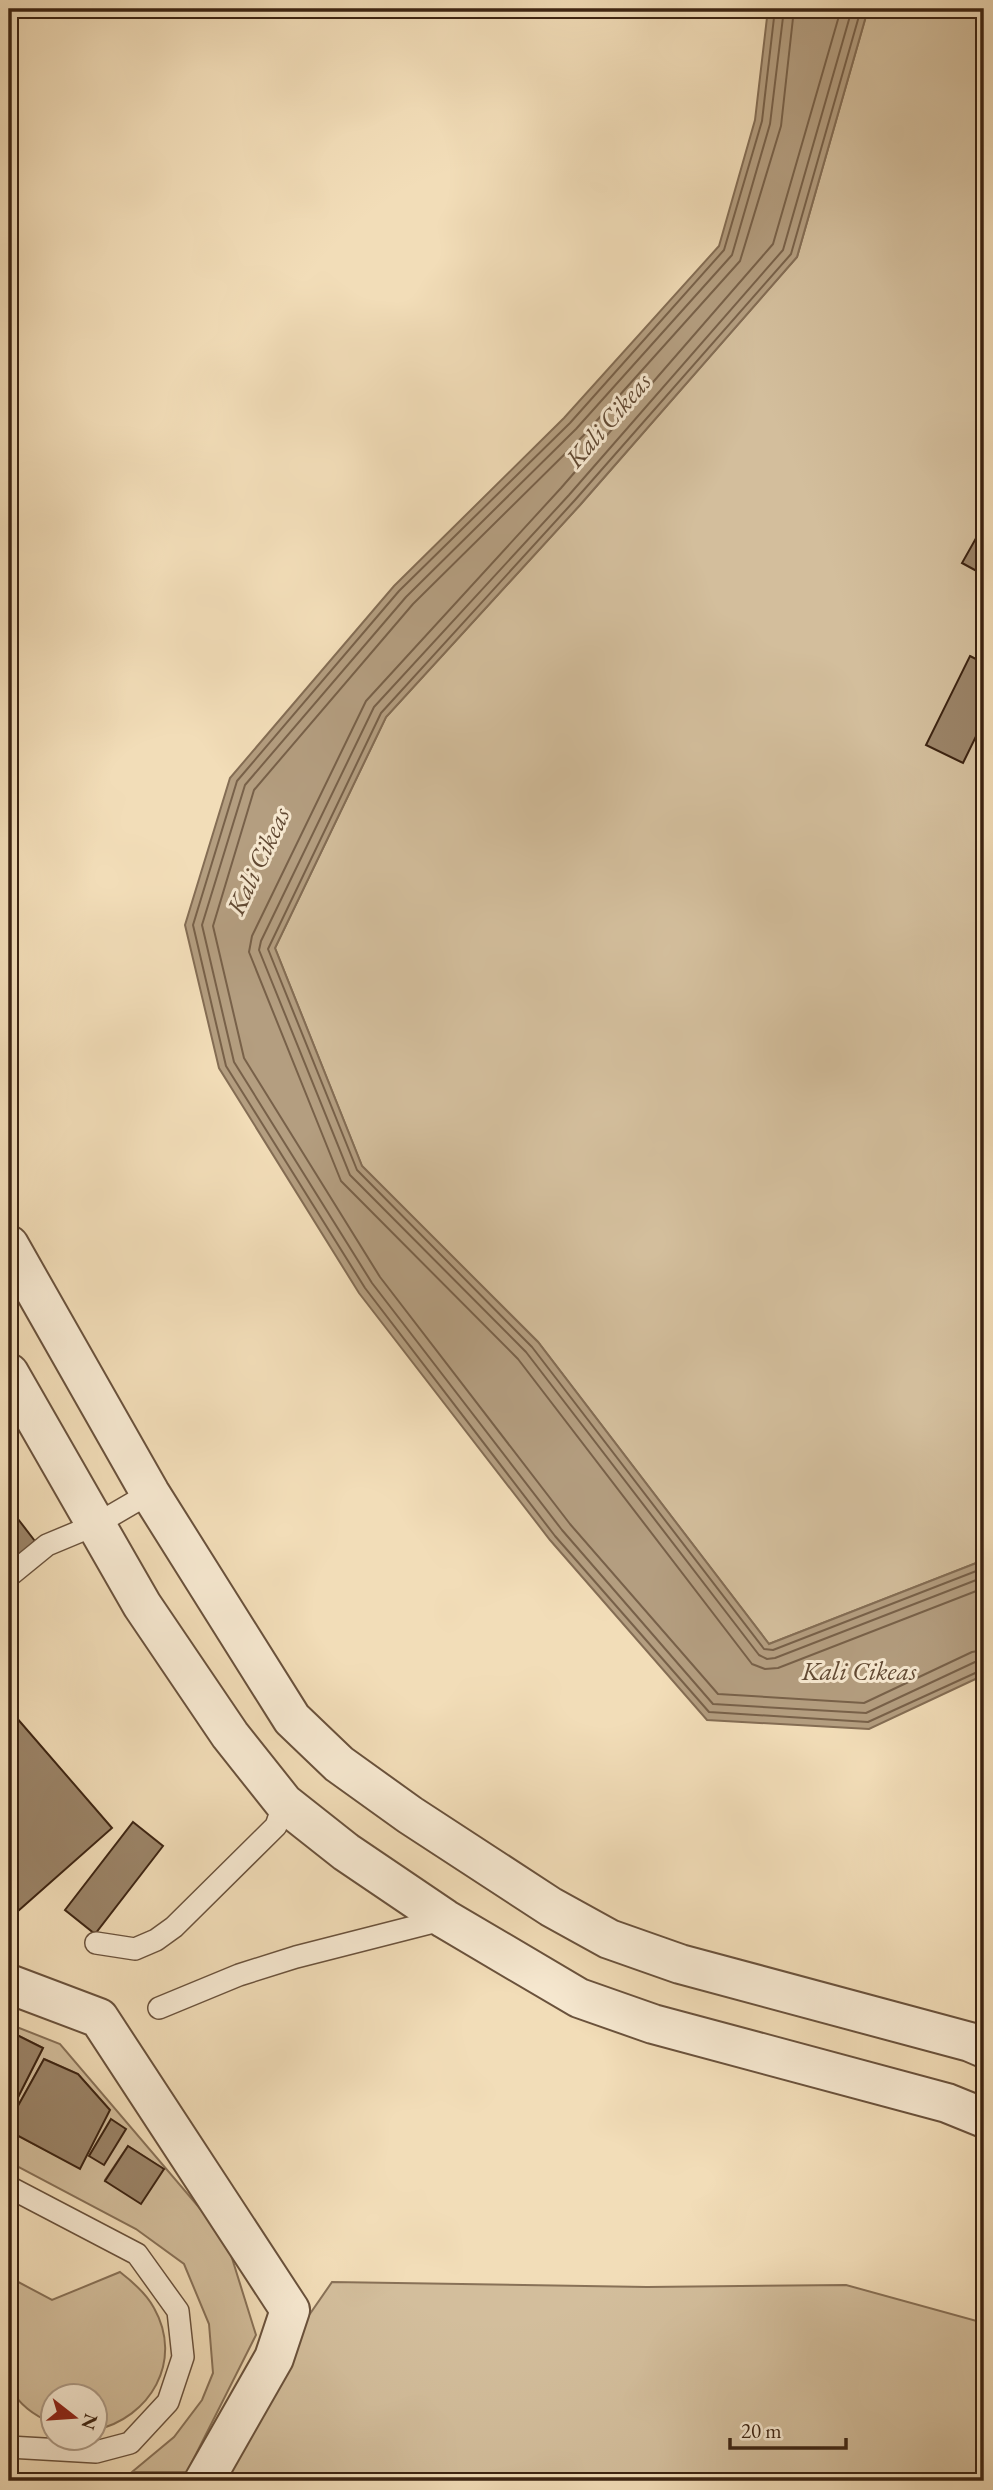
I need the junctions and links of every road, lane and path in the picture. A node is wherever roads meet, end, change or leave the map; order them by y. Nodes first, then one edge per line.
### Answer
1 (9, 1245) edge
2 (9, 1373) edge
3 (150, 1493) junction
4 (95, 1525) junction
5 (9, 1576) edge
6 (284, 1803) junction
7 (445, 1919) junction
8 (96, 1943) dead end
9 (9, 1984) edge
10 (159, 2008) dead end
11 (984, 2048) edge
12 (984, 2118) edge
13 (9, 2187) edge
14 (9, 2448) edge
15 (204, 2481) edge

1 - 3 street
2 - 4 street
3 - 4 lane
3 - 11 street
4 - 5 lane
4 - 6 street
6 - 7 street
6 - 8 lane
7 - 10 lane
7 - 12 street
9 - 15 street
13 - 14 lane

